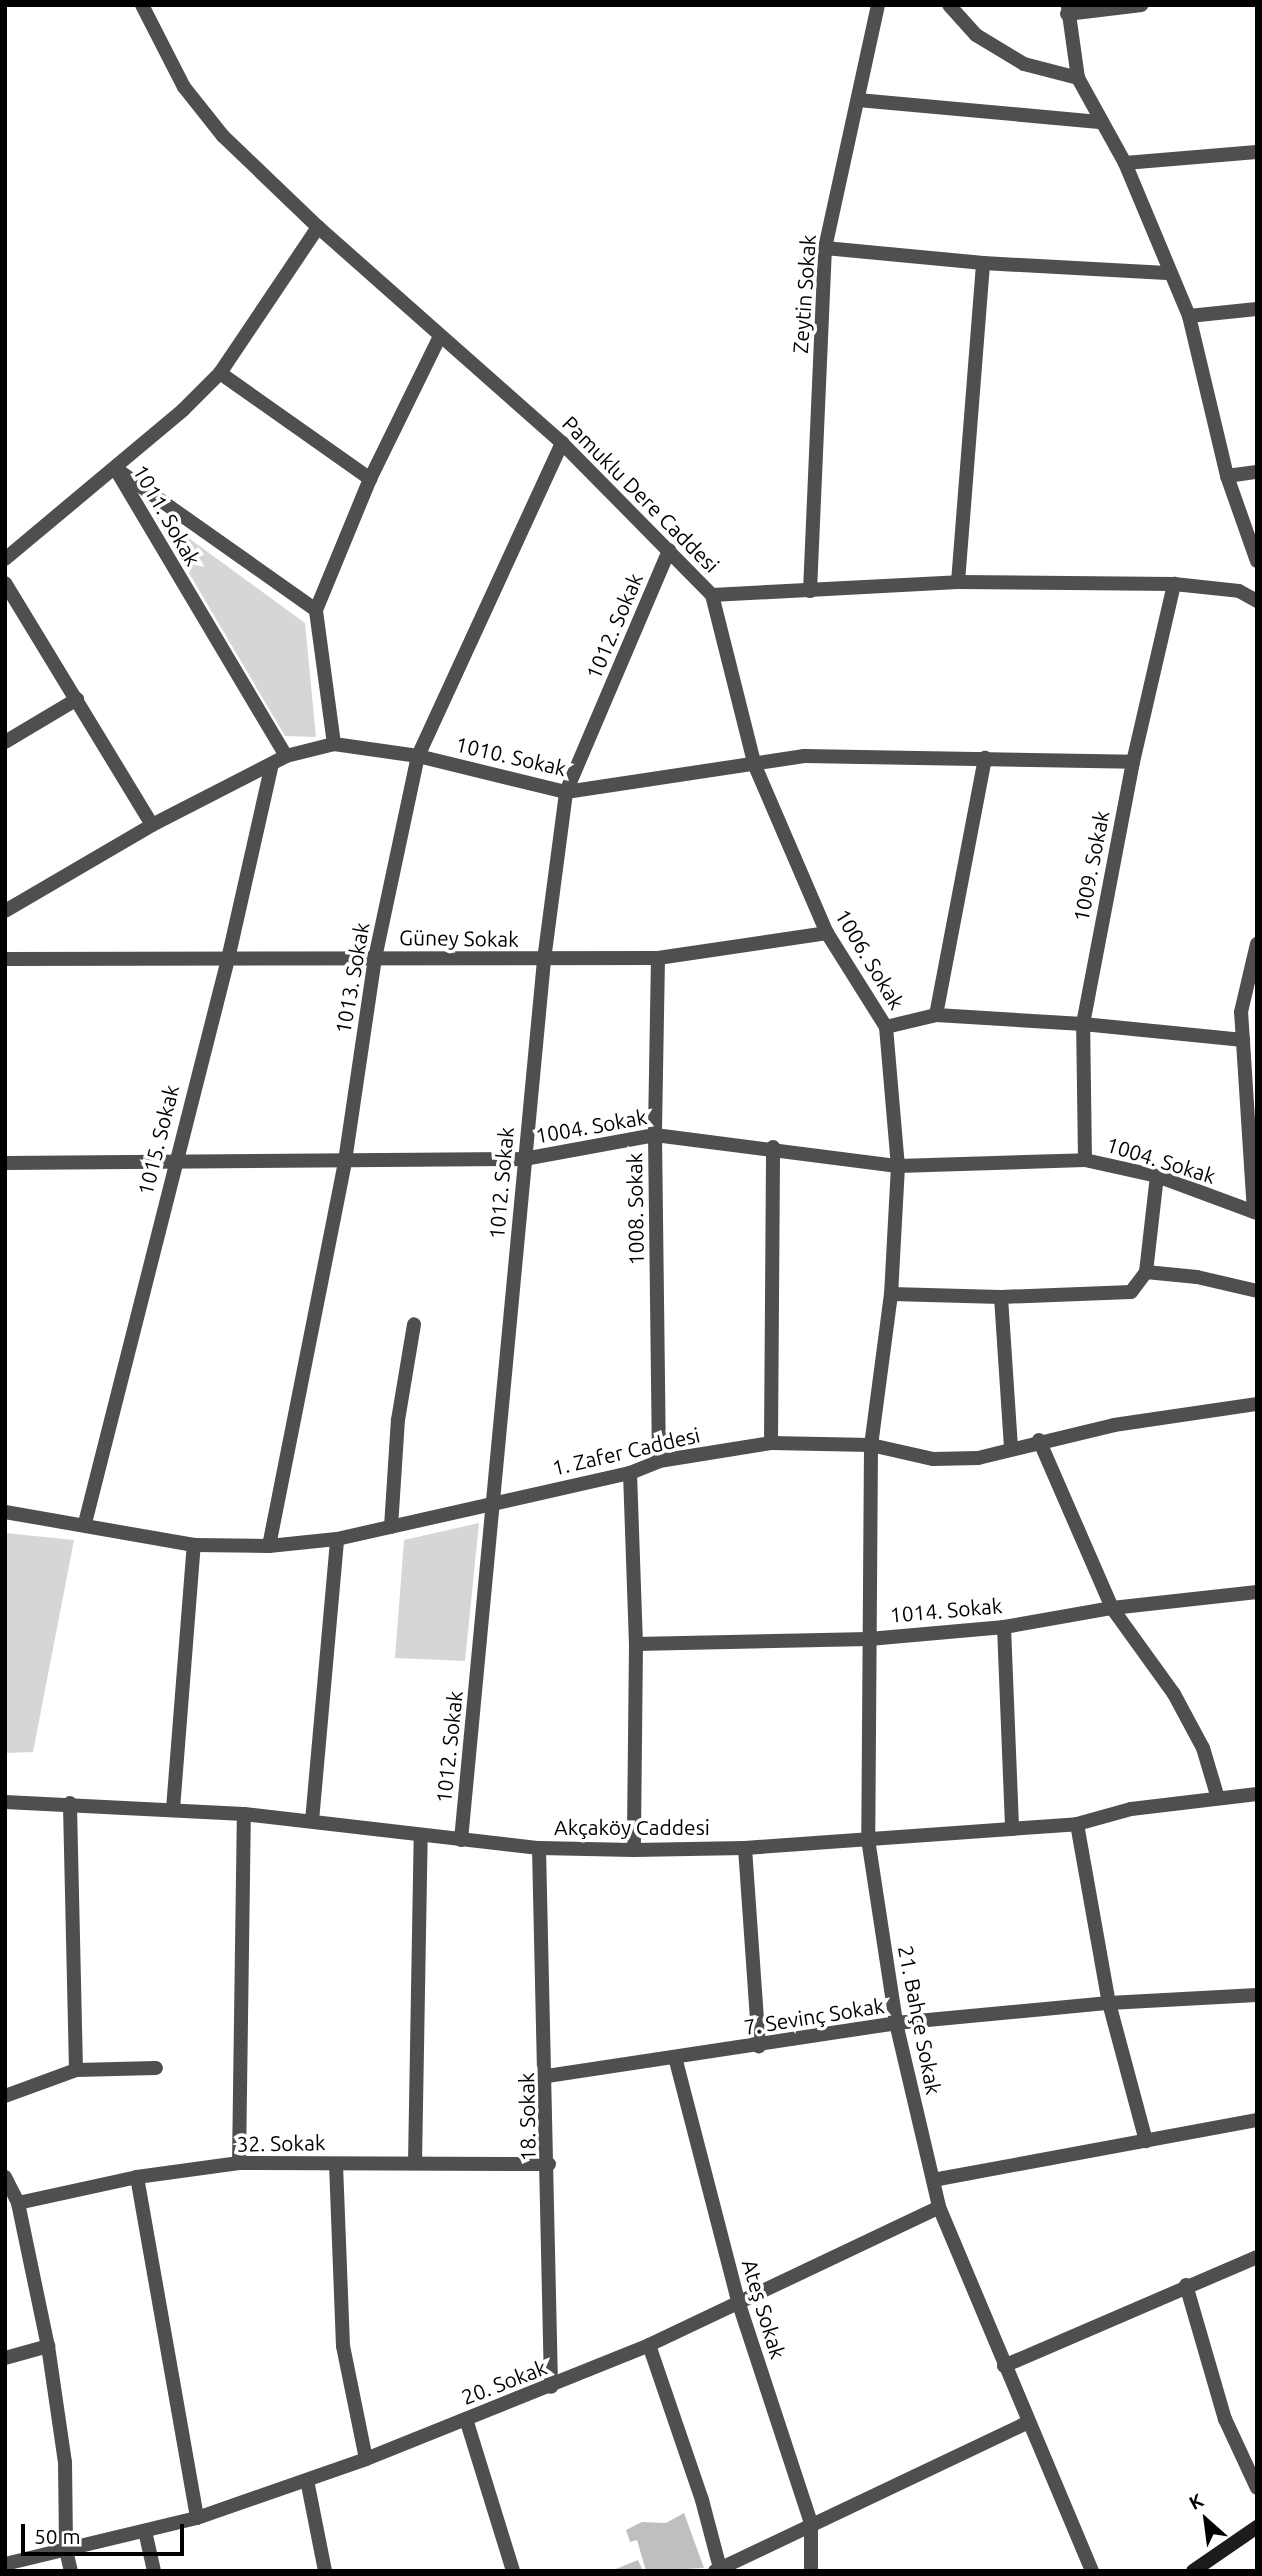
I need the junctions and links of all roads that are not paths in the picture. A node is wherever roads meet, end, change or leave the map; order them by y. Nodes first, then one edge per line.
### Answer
1 (142, 5) edge
2 (878, 5) edge
3 (949, 5) edge
4 (1141, 5) edge
5 (1068, 10) edge
6 (1078, 78) junction
7 (858, 100) junction
8 (1102, 122) junction
9 (1257, 152) edge
10 (1125, 163) junction
11 (318, 228) junction
12 (825, 248) junction
13 (983, 263) junction
14 (1167, 273) junction
15 (1257, 309) edge
16 (1189, 316) junction
17 (440, 336) junction
18 (220, 373) junction
19 (562, 443) junction
20 (115, 468) junction
21 (1257, 472) edge
22 (1227, 476) junction
23 (370, 479) junction
24 (669, 550) junction
25 (5, 559) edge
26 (1257, 561) edge
27 (958, 582) junction
28 (5, 583) edge
29 (1174, 584) junction
30 (810, 591) junction
31 (712, 595) junction
32 (1257, 601) edge
33 (316, 610) junction
34 (77, 699) junction
35 (5, 742) edge
36 (334, 744) junction
37 (286, 756) junction
38 (418, 756) junction
39 (985, 758) junction
40 (1133, 762) junction
41 (755, 766) junction
42 (271, 768) junction
43 (566, 792) junction
44 (152, 825) junction
45 (5, 912) edge
46 (827, 933) junction
47 (1257, 944) edge
48 (375, 958) junction
49 (658, 958) junction
50 (5, 959) edge
51 (228, 959) junction
52 (544, 960) junction
53 (1241, 1013) junction
54 (936, 1015) junction
55 (1257, 1015) edge
56 (1083, 1024) junction
57 (886, 1027) junction
58 (1243, 1040) junction
59 (655, 1135) junction
60 (772, 1147) junction
61 (524, 1159) junction
62 (1085, 1160) junction
63 (174, 1161) junction
64 (345, 1161) junction
65 (5, 1163) edge
66 (898, 1166) junction
67 (1157, 1176) junction
68 (1255, 1212) edge
69 (1146, 1272) junction
70 (1257, 1291) edge
71 (891, 1294) junction
72 (1001, 1297) junction
73 (414, 1324) dead end
74 (1257, 1404) edge
75 (1039, 1440) junction
76 (771, 1443) junction
77 (871, 1445) junction
78 (1011, 1448) junction
79 (659, 1461) junction
80 (630, 1473) junction
81 (494, 1504) junction
82 (5, 1512) edge
83 (85, 1523) junction
84 (391, 1527) junction
85 (337, 1539) junction
86 (194, 1545) junction
87 (269, 1546) junction
88 (1257, 1592) edge
89 (1112, 1608) junction
90 (1004, 1627) junction
91 (869, 1639) junction
92 (636, 1644) junction
93 (1257, 1794) edge
94 (1217, 1795) junction
95 (5, 1802) edge
96 (70, 1803) junction
97 (173, 1809) junction
98 (244, 1814) junction
99 (312, 1821) junction
100 (1077, 1824) junction
101 (1012, 1829) junction
102 (421, 1835) junction
103 (868, 1839) junction
104 (461, 1840) junction
105 (539, 1848) junction
106 (745, 1848) junction
107 (634, 1850) junction
108 (1257, 1996) edge
109 (1110, 2003) junction
110 (896, 2023) junction
111 (759, 2047) junction
112 (676, 2057) junction
113 (156, 2068) dead end
114 (76, 2070) junction
115 (547, 2076) junction
116 (5, 2095) edge
117 (1257, 2120) edge
118 (1146, 2141) junction
119 (239, 2163) junction
120 (336, 2164) junction
121 (415, 2164) junction
122 (548, 2164) junction
123 (5, 2177) edge
124 (137, 2177) junction
125 (933, 2180) junction
126 (18, 2203) junction
127 (939, 2207) junction
128 (1257, 2257) edge
129 (1186, 2285) junction
130 (738, 2301) junction
131 (649, 2345) junction
132 (48, 2346) junction
133 (5, 2358) edge
134 (1004, 2366) junction
135 (551, 2387) junction
136 (467, 2419) junction
137 (1026, 2423) junction
138 (366, 2459) junction
139 (307, 2480) junction
140 (1257, 2488) edge
141 (197, 2518) junction
142 (811, 2522) junction
143 (1257, 2527) edge
144 (145, 2531) junction
145 (66, 2550) junction
146 (5, 2564) edge
147 (718, 2570) edge
148 (71, 2571) edge
149 (154, 2571) edge
150 (325, 2571) edge
151 (513, 2571) edge
152 (811, 2571) edge
153 (1092, 2571) edge
154 (1193, 2571) edge

1 - 11 street, Pamuklu Dere Caddesi
2 - 7 street, Zeytin Sokak
3 - 6 street
4 - 5 street
5 - 6 street
6 - 8 street
7 - 8 street
7 - 12 street, Zeytin Sokak
8 - 10 street
9 - 10 street
10 - 14 street
11 - 17 street, Pamuklu Dere Caddesi
11 - 18 street
12 - 13 street
12 - 30 street, Zeytin Sokak
13 - 14 street
13 - 27 street
14 - 16 street
15 - 16 street
16 - 22 street
17 - 19 street, Pamuklu Dere Caddesi
17 - 23 street
18 - 20 street
18 - 23 street
19 - 24 street, Pamuklu Dere Caddesi
19 - 38 street, 1013. Sokak
20 - 25 street
20 - 33 street, 1011. Sokak
20 - 37 street, 1011. Sokak
21 - 22 street
22 - 26 street
23 - 33 street
24 - 31 street, Pamuklu Dere Caddesi
24 - 43 street, 1012. Sokak
27 - 29 street, Pamuklu Dere Caddesi
27 - 30 street, Pamuklu Dere Caddesi
28 - 34 street
29 - 32 street, Pamuklu Dere Caddesi
29 - 40 street, 1009. Sokak
30 - 31 street, Pamuklu Dere Caddesi
31 - 41 street, 1006. Sokak
33 - 36 street
34 - 35 street
34 - 44 street
36 - 37 street, 1010. Sokak
36 - 38 street, 1010. Sokak
37 - 42 street, 1010. Sokak
38 - 43 street, 1010. Sokak
38 - 48 street, 1013. Sokak
39 - 40 street, 1010. Sokak
39 - 41 street, 1010. Sokak
39 - 54 street
40 - 56 street, 1009. Sokak
41 - 43 street, 1010. Sokak
41 - 46 street, 1006. Sokak
42 - 44 street, 1010. Sokak
42 - 51 street, 1015. Sokak
43 - 52 street, 1012. Sokak
44 - 45 street, 1010. Sokak
46 - 49 street, Güney Sokak
46 - 57 street, 1006. Sokak
47 - 53 street
48 - 51 street, Güney Sokak
48 - 52 street, Güney Sokak
48 - 64 street, 1013. Sokak
49 - 52 street, Güney Sokak
49 - 59 street, 1008. Sokak
50 - 51 street, Güney Sokak
51 - 63 street, 1015. Sokak
52 - 61 street, 1012. Sokak
53 - 55 street
53 - 58 street
54 - 56 street
54 - 57 street
56 - 58 street
56 - 62 street, 1009. Sokak
57 - 66 street, 1006. Sokak
58 - 68 street
59 - 60 street, 1004. Sokak
59 - 61 street, 1004. Sokak
59 - 79 street, 1008. Sokak
60 - 66 street, 1004. Sokak
60 - 76 street
61 - 64 street, 1004. Sokak
61 - 81 street, 1012. Sokak
62 - 66 street, 1004. Sokak
62 - 67 street, 1004. Sokak
63 - 64 street, 1004. Sokak
63 - 65 street, 1004. Sokak
63 - 83 street, 1015. Sokak
64 - 87 street, 1013. Sokak
66 - 71 street, 1006. Sokak
67 - 68 street, 1004. Sokak
67 - 69 street
69 - 70 street
69 - 72 street
71 - 72 street
71 - 77 street, 1006. Sokak
72 - 78 street
73 - 84 street
74 - 75 street, 1. Zafer Caddesi
75 - 78 street, 1. Zafer Caddesi
75 - 89 street
76 - 77 street, 1. Zafer Caddesi
76 - 79 street, 1. Zafer Caddesi
77 - 78 street, 1. Zafer Caddesi
77 - 91 street, 21. Bahçe Sokak
79 - 80 street, 1. Zafer Caddesi
80 - 81 street, 1. Zafer Caddesi
80 - 92 street
81 - 84 street, 1. Zafer Caddesi
81 - 104 street, 1012. Sokak
82 - 83 street, 1. Zafer Caddesi
83 - 86 street, 1. Zafer Caddesi
84 - 85 street, 1. Zafer Caddesi
85 - 87 street, 1. Zafer Caddesi
85 - 99 street
86 - 87 street, 1. Zafer Caddesi
86 - 97 street
88 - 89 street, 1014. Sokak
89 - 90 street, 1014. Sokak
89 - 94 street
90 - 91 street, 1014. Sokak
90 - 101 street
91 - 92 street, 1014. Sokak
91 - 103 street, 21. Bahçe Sokak
92 - 107 street
93 - 94 street, Akçaköy Caddesi
94 - 100 street, Akçaköy Caddesi
95 - 96 street, Akçaköy Caddesi
96 - 97 street, Akçaköy Caddesi
96 - 114 street
97 - 98 street, Akçaköy Caddesi
98 - 99 street, Akçaköy Caddesi
98 - 119 street
99 - 102 street, Akçaköy Caddesi
100 - 101 street, Akçaköy Caddesi
100 - 109 street
101 - 103 street, Akçaköy Caddesi
102 - 104 street, Akçaköy Caddesi
102 - 121 street
103 - 106 street, Akçaköy Caddesi
103 - 110 street, 21. Bahçe Sokak
104 - 105 street, Akçaköy Caddesi
105 - 107 street, Akçaköy Caddesi
105 - 115 street, 18. Sokak
106 - 107 street, Akçaköy Caddesi
106 - 111 street
108 - 109 street, 7. Sevinç Sokak
109 - 110 street, 7. Sevinç Sokak
109 - 118 street
110 - 111 street, 7. Sevinç Sokak
110 - 125 street, 21. Bahçe Sokak
111 - 112 street, 7. Sevinç Sokak
112 - 115 street, 7. Sevinç Sokak
112 - 130 street, Ateş Sokak
113 - 114 street
114 - 116 street
115 - 122 street, 18. Sokak
117 - 118 street
118 - 125 street
119 - 120 street, 32. Sokak
119 - 124 street, 32. Sokak
120 - 121 street, 32. Sokak
120 - 138 street
121 - 122 street, 32. Sokak
122 - 135 street, 18. Sokak
123 - 126 street
124 - 126 street, 32. Sokak
124 - 141 street
125 - 127 street, 21. Bahçe Sokak
126 - 132 street
127 - 130 street, 20. Sokak
127 - 134 street, 21. Bahçe Sokak
128 - 129 street
129 - 134 street
129 - 140 street
130 - 131 street, 20. Sokak
130 - 142 street, Ateş Sokak
131 - 135 street, 20. Sokak
131 - 147 street
132 - 133 street
132 - 145 street
134 - 137 street, 21. Bahçe Sokak
135 - 136 street, 20. Sokak
136 - 138 street, 20. Sokak
136 - 151 street
137 - 142 street
137 - 153 street, 21. Bahçe Sokak
138 - 139 street, 20. Sokak
139 - 141 street, 20. Sokak
139 - 150 street
141 - 144 street, 20. Sokak
142 - 147 street
142 - 152 street, Ateş Sokak
143 - 154 main road
144 - 145 street, 20. Sokak
144 - 149 street
145 - 146 street, 20. Sokak
145 - 148 street

